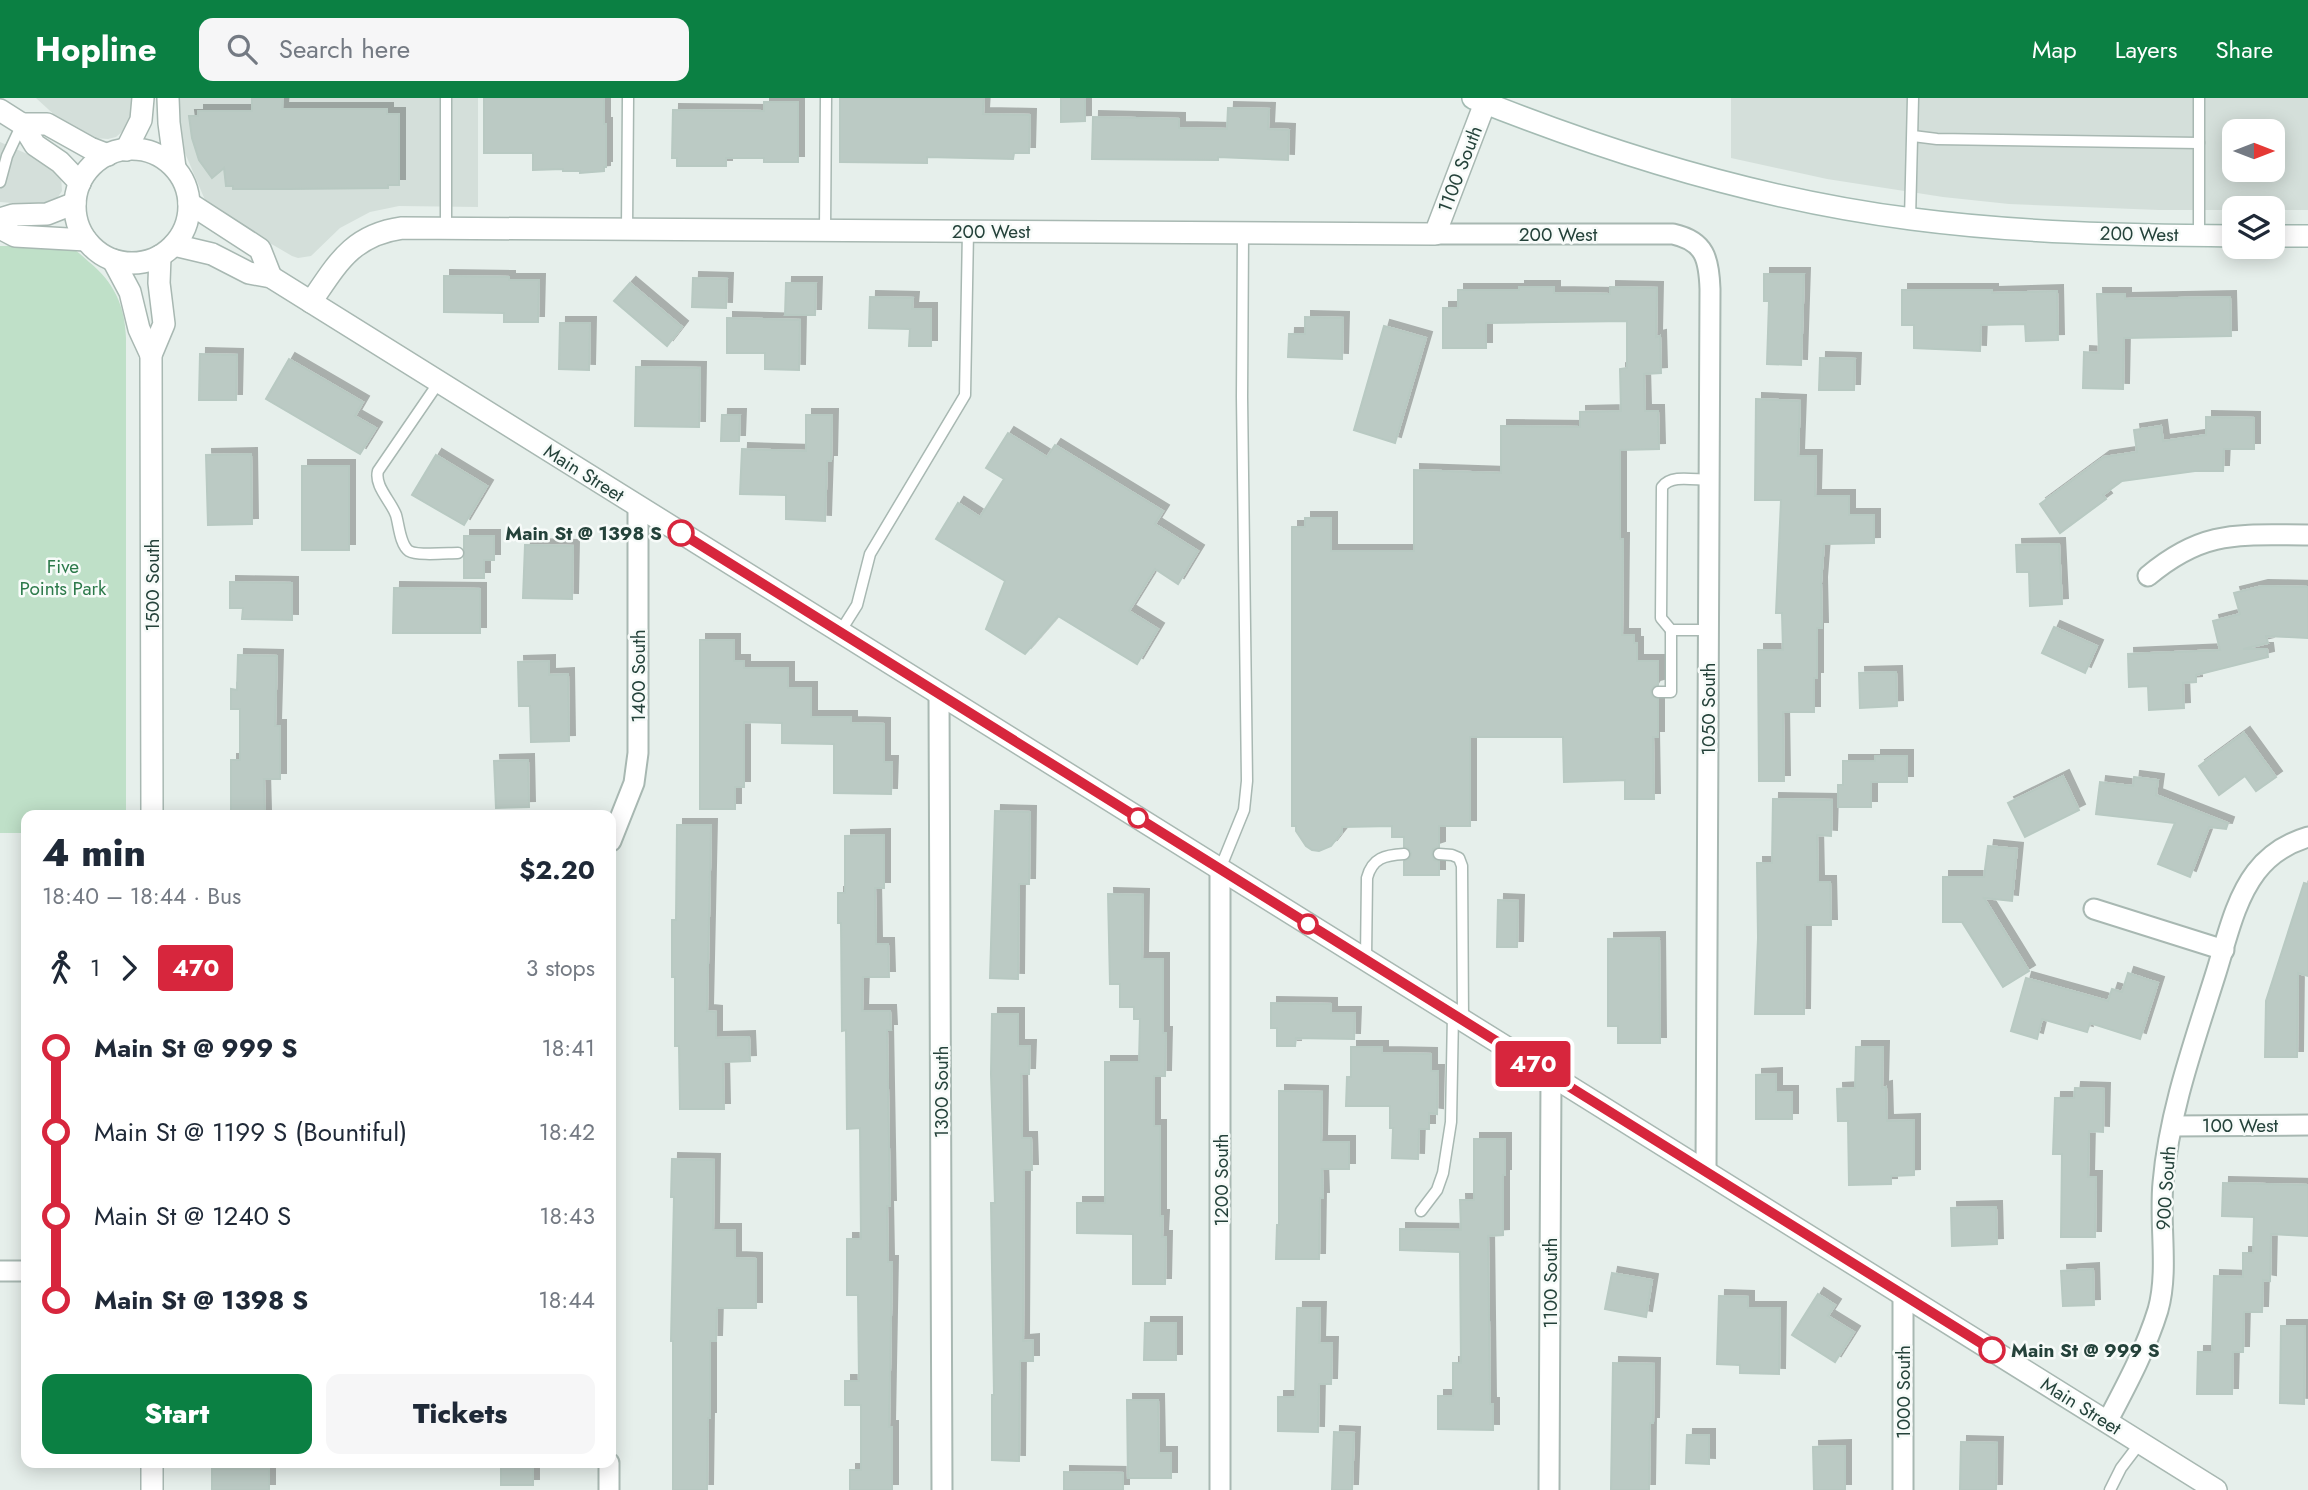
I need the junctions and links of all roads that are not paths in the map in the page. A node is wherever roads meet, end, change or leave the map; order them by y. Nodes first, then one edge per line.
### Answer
1 (143, 98) edge
2 (168, 98) edge
3 (446, 98) edge
4 (628, 98) edge
5 (826, 98) edge
6 (1913, 98) edge
7 (2199, 98) edge
8 (1482, 100) edge
9 (0, 110) edge
10 (22, 124) junction
11 (1913, 136) junction
12 (2199, 142) junction
13 (117, 152) junction
14 (175, 168) junction
15 (0, 182) edge
16 (78, 193) junction
17 (189, 203) junction
18 (0, 219) edge
19 (1910, 219) junction
20 (0, 228) edge
21 (446, 229) junction
22 (627, 230) junction
23 (825, 231) junction
24 (968, 231) junction
25 (1243, 233) junction
26 (1435, 234) junction
27 (2199, 236) junction
28 (2222, 236) edge
29 (2285, 236) edge
30 (2308, 236) edge
31 (86, 240) junction
32 (1700, 248) joint
33 (167, 251) junction
34 (113, 260) junction
35 (271, 278) junction
36 (311, 302) junction
37 (151, 355) junction
38 (439, 382) junction
39 (1709, 480) junction
40 (638, 506) junction
41 (2308, 535) edge
42 (458, 553) dead end
43 (2148, 576) dead end
44 (1671, 630) junction
45 (1709, 630) junction
46 (840, 632) junction
47 (1658, 692) dead end
48 (939, 694) junction
49 (152, 810) edge
50 (616, 828) edge
51 (2308, 837) edge
52 (1404, 854) dead end
53 (1438, 854) dead end
54 (1220, 869) junction
55 (2094, 909) dead end
56 (2224, 950) junction
57 (1366, 960) junction
58 (1458, 1017) junction
59 (1551, 1075) junction
60 (2308, 1125) edge
61 (2173, 1126) junction
62 (1706, 1172) junction
63 (1420, 1211) dead end
64 (0, 1271) edge
65 (21, 1271) edge
66 (1903, 1295) junction
67 (2108, 1422) junction
68 (2140, 1443) junction
69 (152, 1468) edge
70 (609, 1468) edge
71 (152, 1490) edge
72 (609, 1490) edge
73 (942, 1490) edge
74 (1220, 1490) edge
75 (1549, 1490) edge
76 (1903, 1490) edge
77 (2110, 1490) edge
78 (2216, 1490) edge

1 - 13 street
2 - 14 street
3 - 21 lane
4 - 22 lane
5 - 23 lane
6 - 11 lane
7 - 12 lane
8 - 19 street, 200 West
8 - 26 street, 1100 South
9 - 10 street
10 - 13 street
10 - 15 lane
10 - 16 street
11 - 12 lane
11 - 19 lane
12 - 27 lane
13 - 14 street
13 - 16 street
14 - 17 street
16 - 18 street
16 - 31 street
17 - 33 street
17 - 35 street
19 - 27 street, 200 West
20 - 31 street
21 - 22 street, 200 West
21 - 36 street, 200 West
22 - 23 street, 200 West
23 - 24 street, 200 West
24 - 25 street, 200 West
24 - 46 lane
25 - 26 street, 200 West
25 - 54 lane
26 - 32 street, 200 West
27 - 28 street, 200 West
29 - 30 street
31 - 34 street
32 - 39 street, 1050 South
33 - 34 street
33 - 35 street, Main Street
33 - 37 street, 1500 South
34 - 37 street, 1500 South
35 - 36 street, Main Street
36 - 38 street, Main Street
37 - 49 street, 1500 South
38 - 40 street, Main Street
38 - 42 lane
39 - 44 lane
39 - 45 street, 1050 South
40 - 46 street, Main Street
40 - 50 street, 1400 South
41 - 43 street
44 - 45 lane
44 - 47 lane
45 - 62 street, 1050 South
46 - 48 street, Main Street
48 - 54 street, Main Street
48 - 73 street, 1300 South
51 - 56 street, 900 South
52 - 57 lane
53 - 58 lane
54 - 57 street, Main Street
54 - 74 street, 1200 South
55 - 56 street
56 - 61 street, 900 South
57 - 58 street, Main Street
58 - 59 street, Main Street
58 - 63 lane
59 - 62 street, Main Street
59 - 75 street, 1100 South
60 - 61 street, 100 West
61 - 67 street, 900 South
62 - 66 street, Main Street
64 - 65 street
66 - 67 street, Main Street
66 - 76 street, 1000 South
67 - 68 street, Main Street
68 - 77 lane
68 - 78 street, Main Street
69 - 71 street
70 - 72 street

